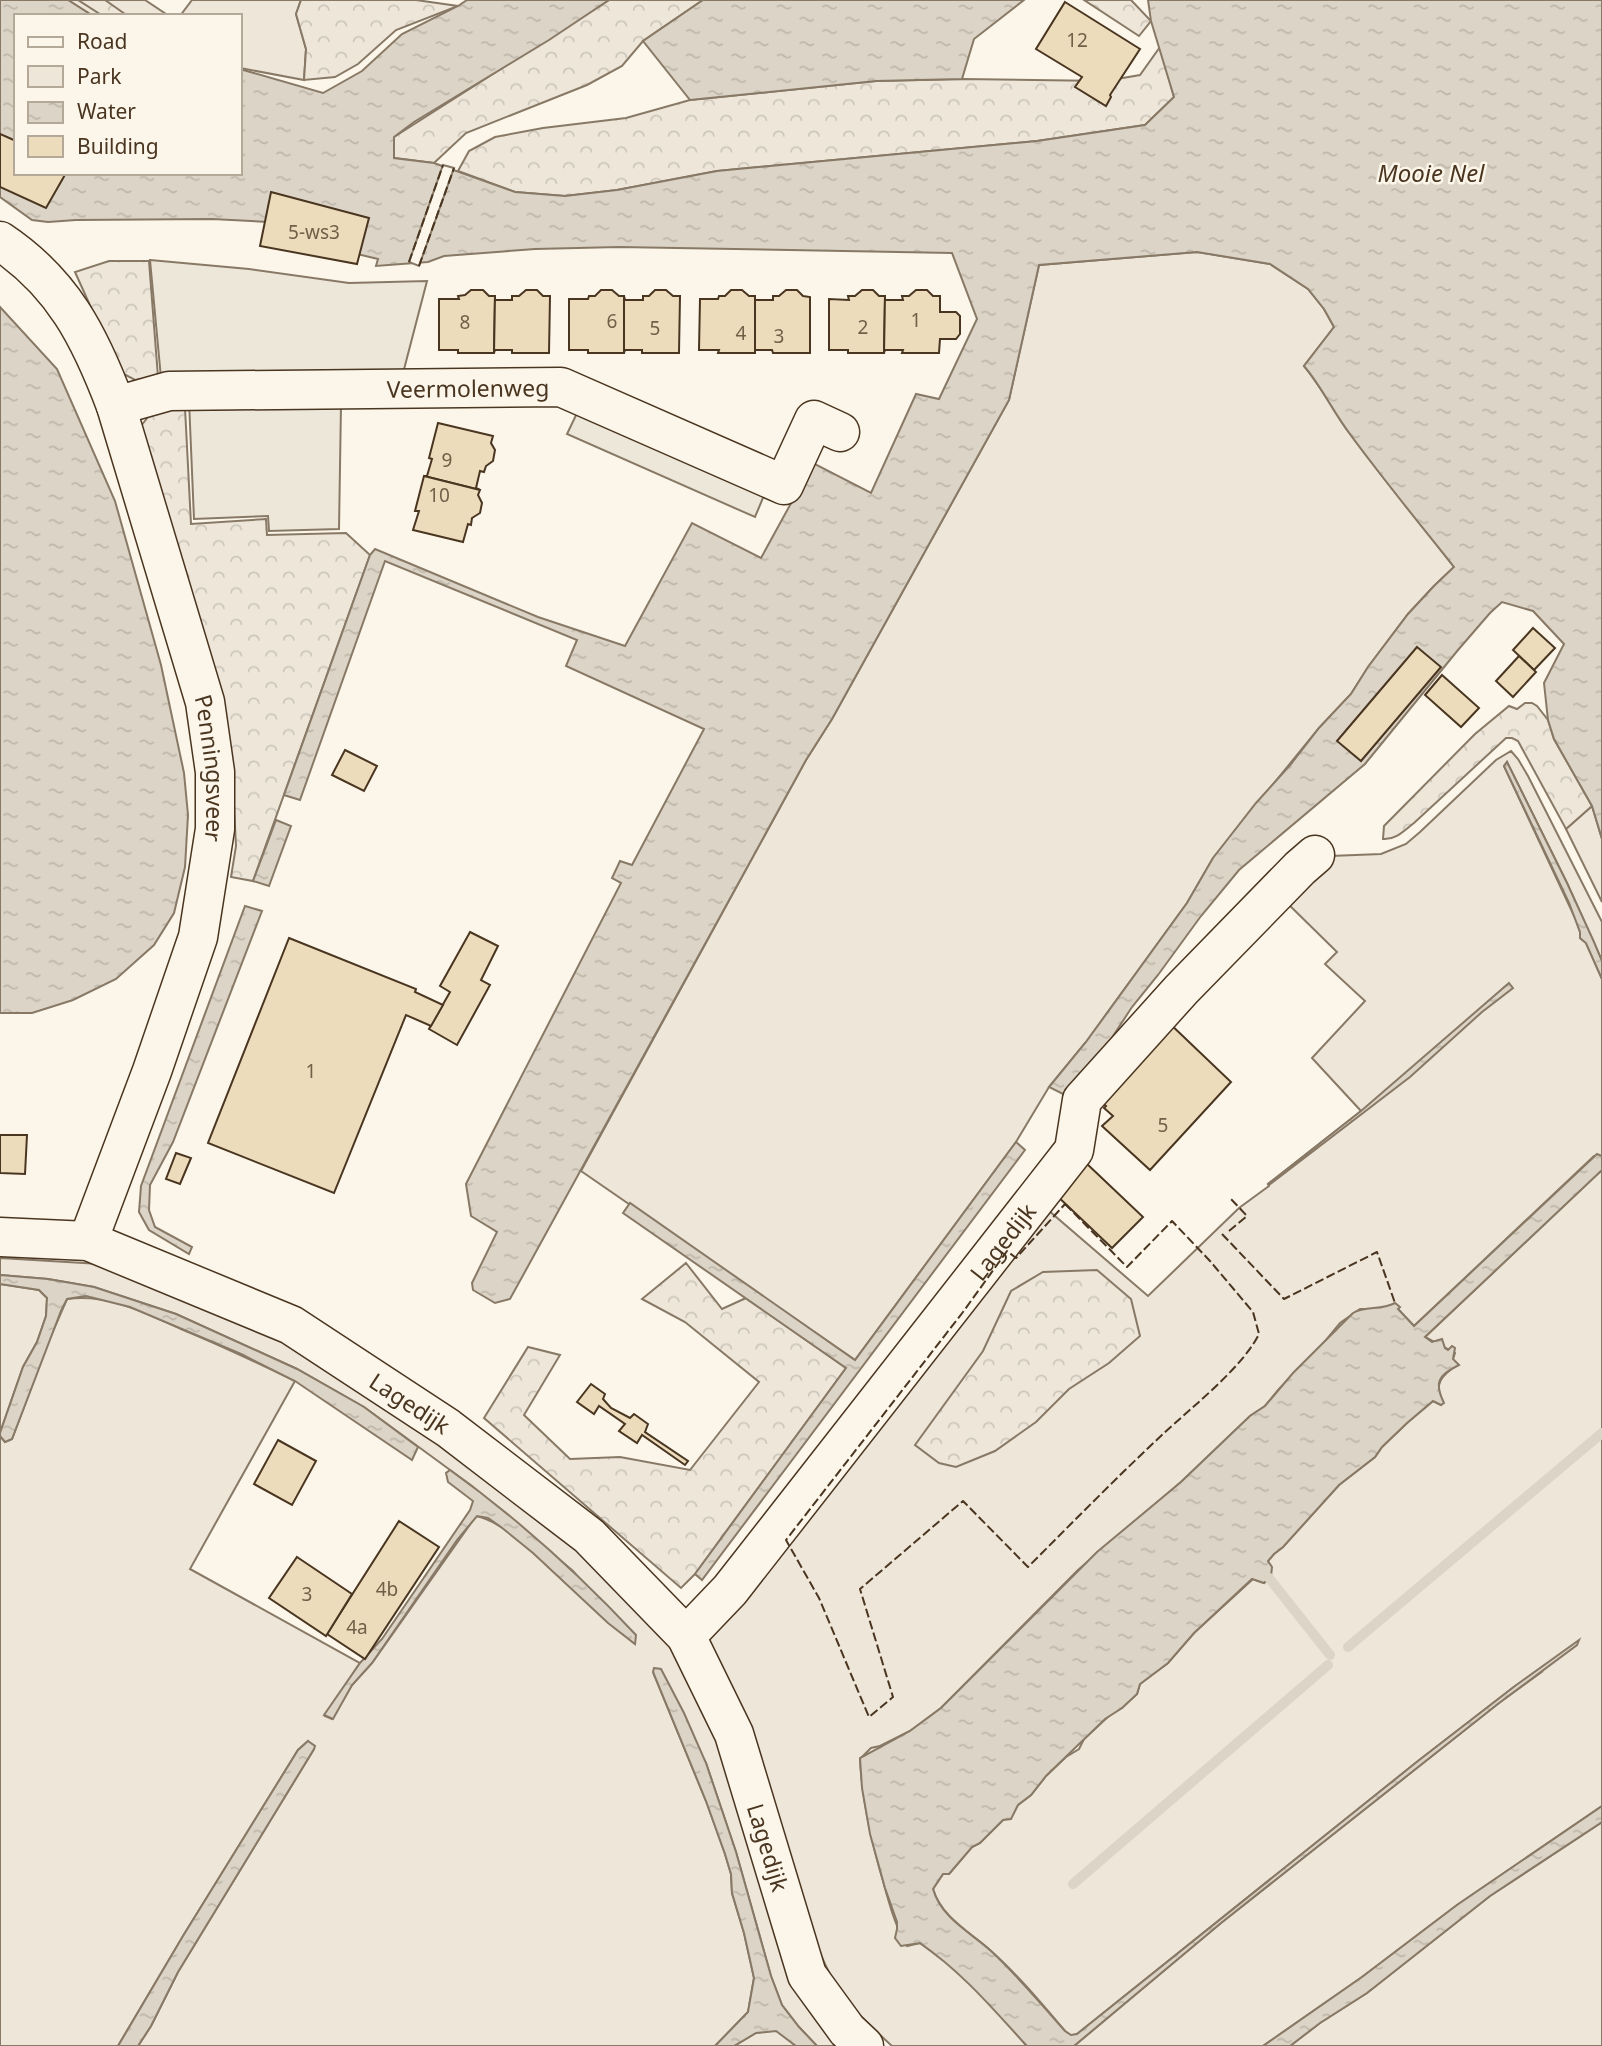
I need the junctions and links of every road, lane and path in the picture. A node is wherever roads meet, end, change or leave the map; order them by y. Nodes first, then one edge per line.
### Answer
1 (0, 241) edge
2 (116, 406) junction
3 (840, 432) dead end
4 (1315, 855) dead end
5 (0, 1237) edge
6 (88, 1241) junction
7 (686, 1636) junction
8 (864, 2046) edge

1 - 2 street, Penningsveer
2 - 3 street, Veermolenweg
2 - 6 street, Penningsveer
4 - 7 street, Lagedijk
5 - 6 street
6 - 7 street, Lagedijk
7 - 8 street, Lagedijk

